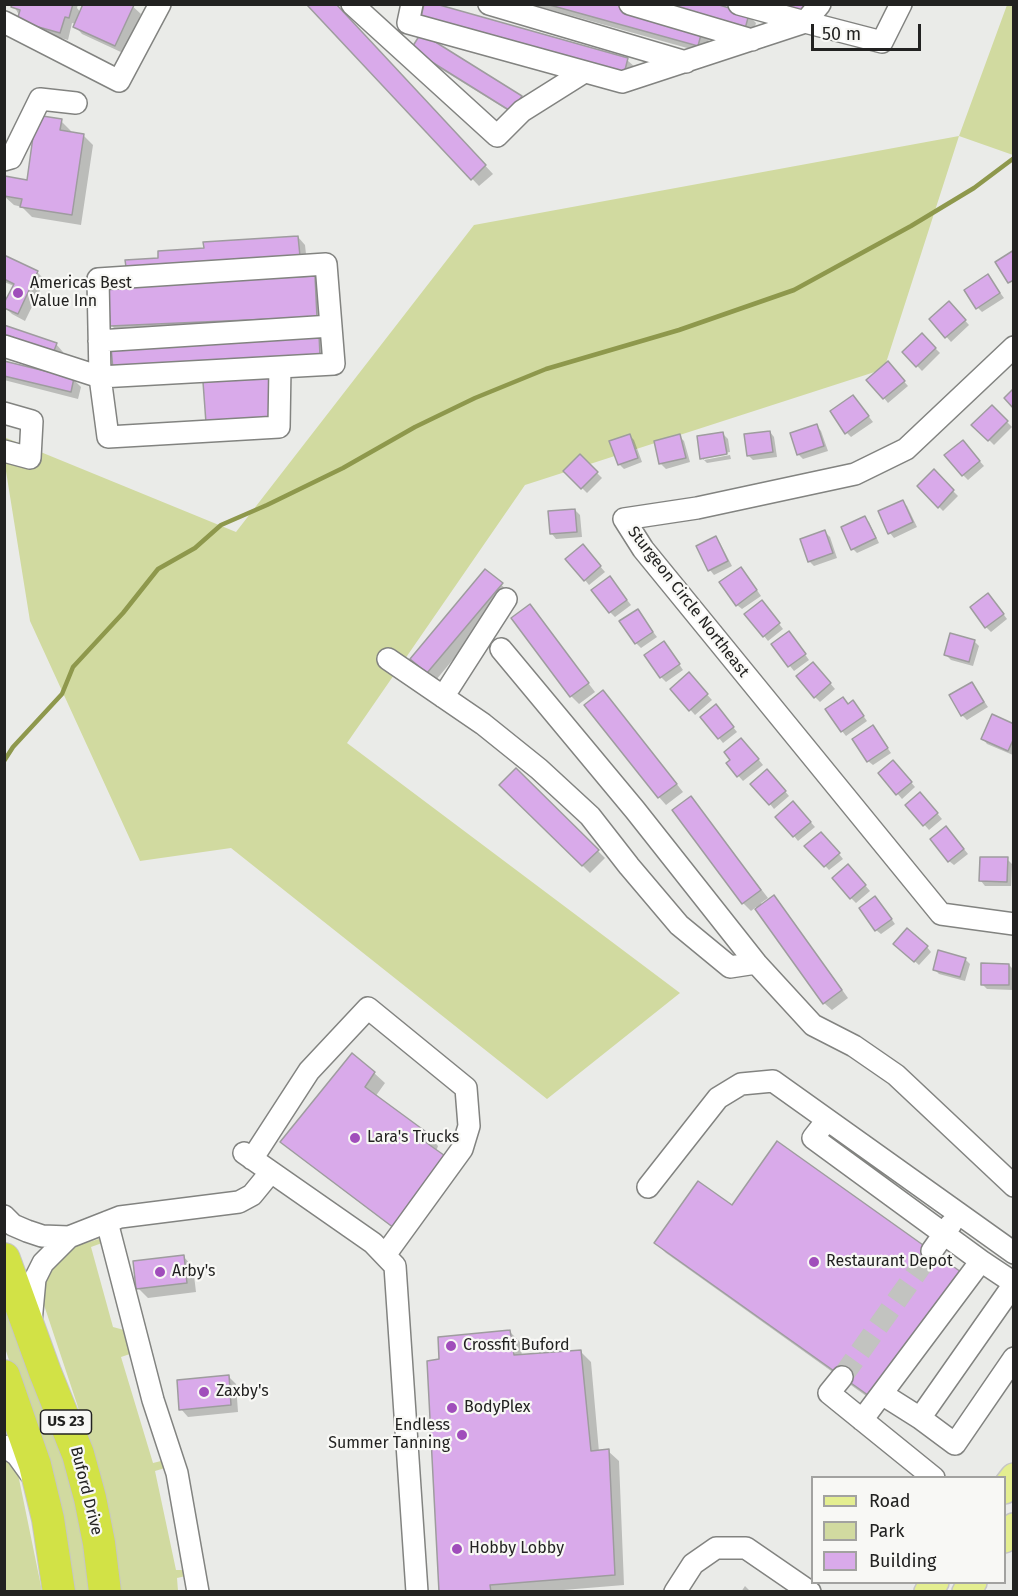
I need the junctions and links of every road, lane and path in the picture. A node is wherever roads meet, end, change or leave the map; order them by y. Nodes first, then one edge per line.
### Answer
1 (160, 4) edge
2 (352, 4) edge
3 (489, 4) edge
4 (630, 4) edge
5 (739, 4) edge
6 (820, 4) edge
7 (901, 4) edge
8 (410, 14) edge
9 (4, 22) edge
10 (805, 22) junction
11 (391, 40) junction
12 (752, 40) junction
13 (686, 62) junction
14 (584, 72) junction
15 (76, 103) dead end
16 (4, 160) edge
17 (331, 326) junction
18 (99, 341) junction
19 (4, 346) edge
20 (1014, 346) edge
21 (280, 367) junction
22 (100, 377) junction
23 (4, 413) edge
24 (4, 451) edge
25 (506, 599) dead end
26 (501, 649) dead end
27 (388, 659) dead end
28 (443, 697) junction
29 (1014, 924) edge
30 (756, 963) junction
31 (827, 1120) junction
32 (270, 1173) junction
33 (1014, 1186) edge
34 (648, 1187) dead end
35 (958, 1214) junction
36 (4, 1216) edge
37 (107, 1222) junction
38 (69, 1237) junction
39 (938, 1243) junction
40 (1014, 1253) edge
41 (385, 1255) junction
42 (4, 1259) edge
43 (981, 1261) junction
44 (1014, 1283) edge
45 (30, 1329) junction
46 (1014, 1358) edge
47 (4, 1376) edge
48 (842, 1377) tunnel mouth
49 (882, 1394) junction
50 (920, 1418) junction
51 (862, 1420) junction
52 (4, 1446) edge
53 (932, 1476) edge
54 (41, 1489) junction
55 (108, 1585) edge
56 (59, 1592) edge
57 (198, 1592) edge
58 (417, 1592) edge
59 (675, 1592) edge
60 (810, 1592) edge

1 - 9 street
2 - 11 street
3 - 13 street
4 - 12 street
5 - 10 street
6 - 10 street
7 - 10 street
8 - 11 street
8 - 14 street
10 - 12 street
11 - 14 street
12 - 13 street
13 - 14 street
15 - 16 street
17 - 18 street
17 - 18 street
17 - 21 street
18 - 22 street
19 - 22 street
20 - 29 street, Sturgeon Circle Northeast
21 - 22 street
21 - 22 street
23 - 24 street
25 - 28 street
26 - 30 street
27 - 28 street
28 - 30 street
30 - 33 street
31 - 34 street
31 - 35 street
31 - 39 street
32 - 37 street
32 - 41 street
32 - 41 street
35 - 39 street
35 - 40 street
36 - 38 street
37 - 38 street
37 - 57 street
38 - 45 street
39 - 43 street
41 - 58 street
42 - 45 highway, Buford Drive / US 23
43 - 44 street
43 - 49 street
44 - 50 street
45 - 55 highway, Buford Drive / US 23
46 - 50 street
47 - 54 highway, US 23
48 - 51 street
49 - 50 street
49 - 51 street
51 - 53 street
52 - 54 street
54 - 56 highway, US 23
59 - 60 street

